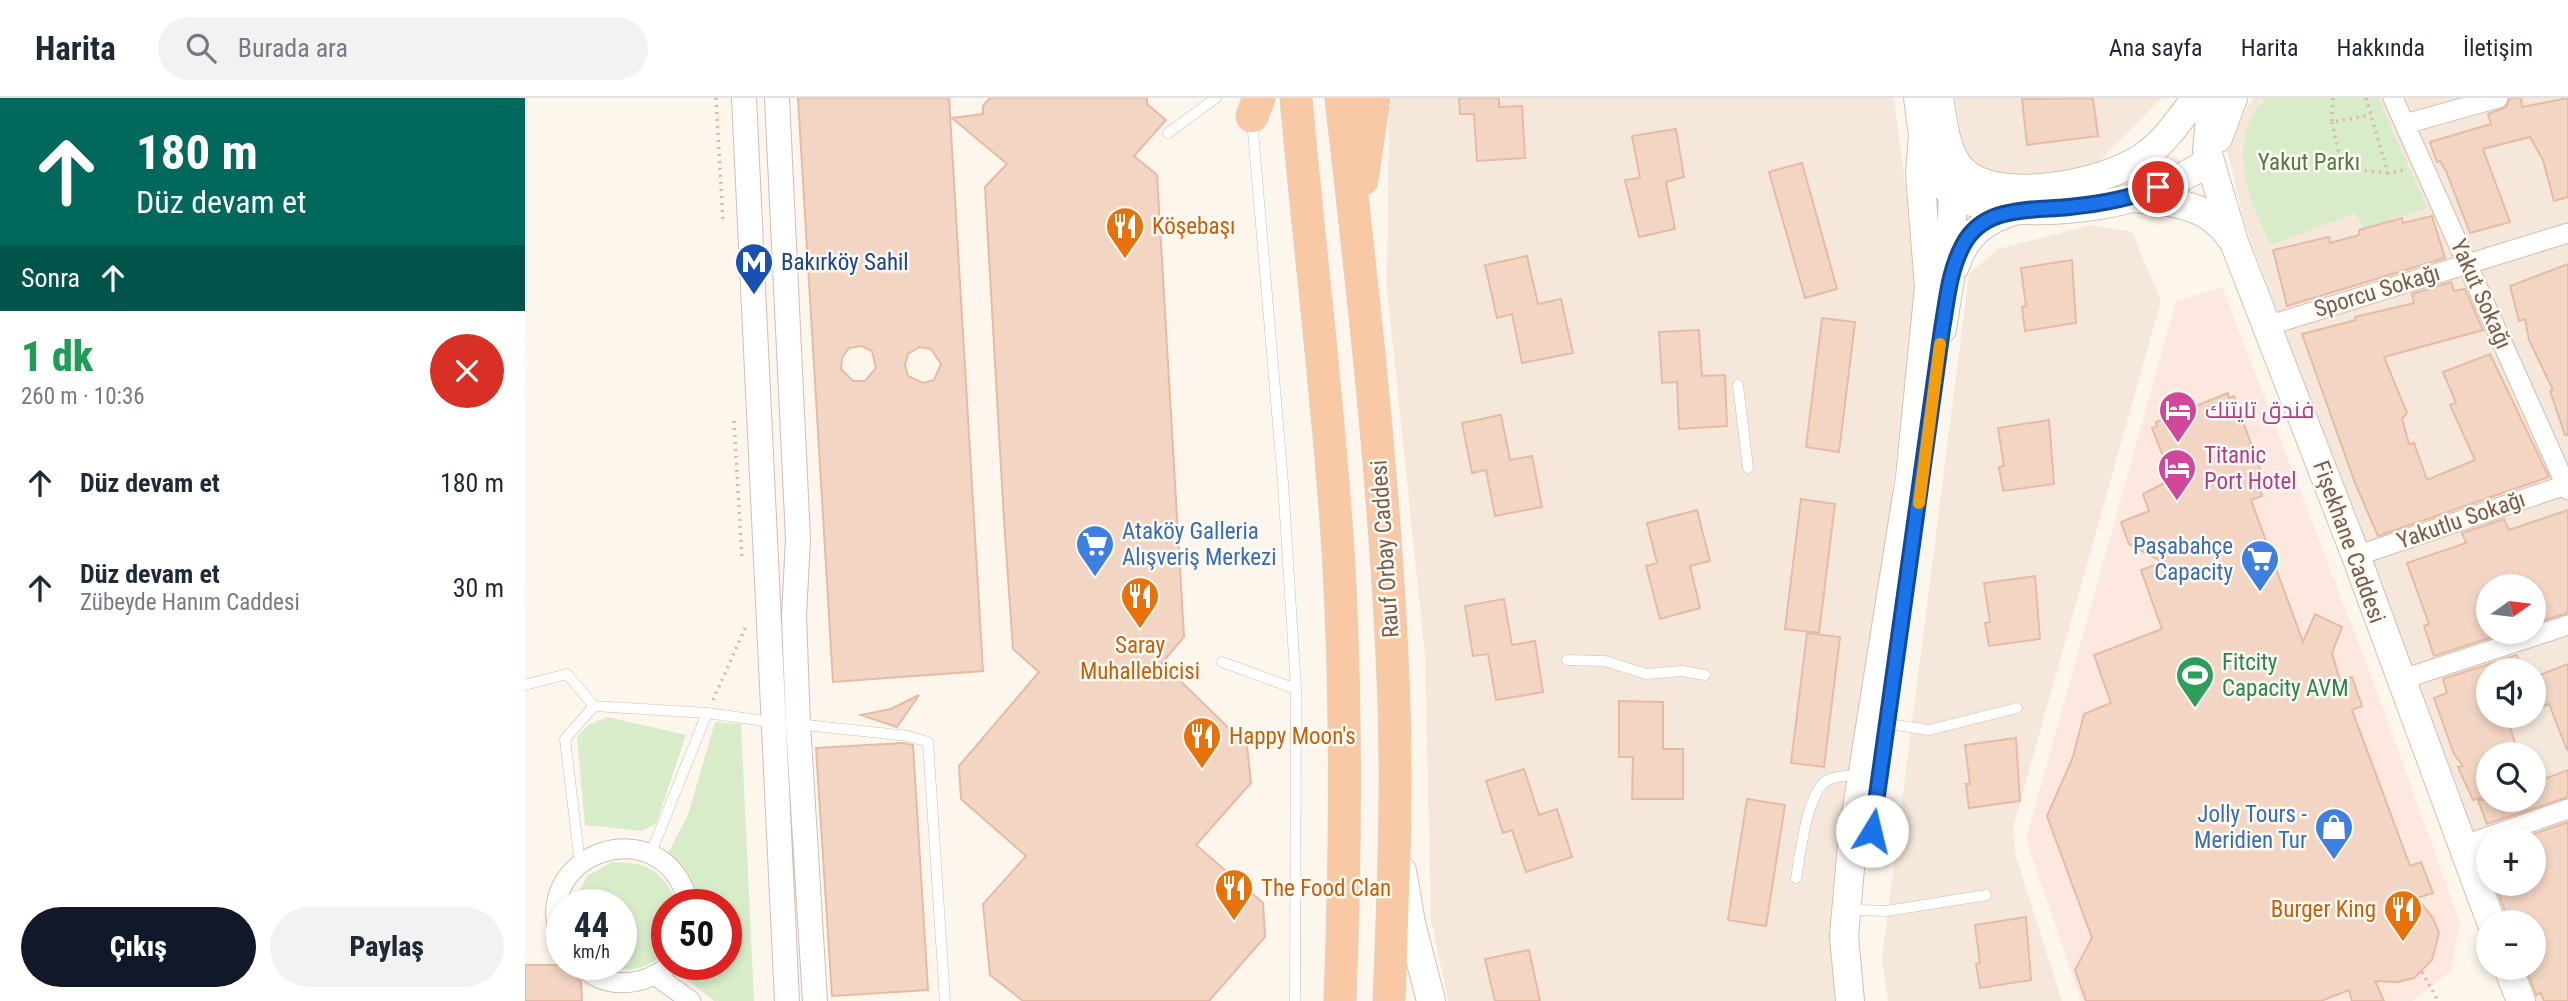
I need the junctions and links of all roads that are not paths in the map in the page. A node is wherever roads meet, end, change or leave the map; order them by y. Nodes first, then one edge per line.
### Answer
1 (744, 98) edge
2 (777, 98) edge
3 (1216, 98) edge
4 (1296, 98) edge
5 (1341, 98) edge
6 (1374, 98) edge
7 (1918, 98) edge
8 (1939, 98) edge
9 (2196, 98) edge
10 (2212, 98) edge
11 (2233, 98) edge
12 (2393, 98) edge
13 (2498, 98) edge
14 (1253, 104) edge
15 (2405, 124) junction
16 (1168, 133) dead end
17 (1923, 135) junction
18 (2210, 161) junction
19 (1957, 181) junction
20 (2181, 190) junction
21 (2018, 210) junction
22 (1356, 230) junction
23 (2568, 233) edge
24 (2234, 242) junction
25 (2467, 263) junction
26 (1950, 278) junction
27 (2267, 326) junction
28 (1738, 385) dead end
29 (1748, 468) dead end
30 (2567, 488) edge
31 (2355, 556) junction
32 (2568, 625) edge
33 (1567, 660) dead end
34 (1222, 662) dead end
35 (1705, 675) dead end
36 (2400, 680) junction
37 (525, 685) edge
38 (1296, 689) junction
39 (594, 706) junction
40 (2017, 708) dead end
41 (707, 713) junction
42 (786, 723) junction
43 (1889, 724) junction
44 (1862, 774) junction
45 (2568, 809) edge
46 (1395, 811) junction
47 (2462, 846) junction
48 (651, 853) junction
49 (580, 863) junction
50 (1796, 878) dead end
51 (562, 889) edge
52 (685, 889) edge
53 (1986, 895) dead end
54 (1852, 908) junction
55 (2486, 910) edge
56 (651, 976) edge
57 (604, 980) edge
58 (673, 980) edge
59 (2513, 980) edge
60 (691, 1001) edge
61 (787, 1001) edge
62 (815, 1001) edge
63 (945, 1001) edge
64 (1295, 1001) edge
65 (1341, 1001) edge
66 (1389, 1001) edge
67 (1431, 1001) edge
68 (1850, 1001) edge
69 (1868, 1001) edge
70 (2521, 1001) edge

1 - 42 street
2 - 42 street
3 - 16 lane
4 - 65 highway, Rauf Orbay Caddesi
5 - 22 highway, Rauf Orbay Caddesi
6 - 22 highway
7 - 17 main road
8 - 19 main road
9 - 19 main road
10 - 18 main road, Fişekhane Caddesi
10 - 20 main road
11 - 18 main road
12 - 15 street, Yakut Sokağı
13 - 15 street
14 - 38 lane
15 - 25 street, Yakut Sokağı
17 - 19 main road
17 - 44 main road
18 - 20 main road
18 - 24 main road, Fişekhane Caddesi
19 - 21 main road
19 - 26 main road
20 - 21 main road
20 - 24 main road
21 - 26 main road
22 - 46 highway, Rauf Orbay Caddesi
23 - 25 street, Sporcu Sokağı
24 - 27 main road, Fişekhane Caddesi
25 - 27 street, Sporcu Sokağı
25 - 30 street, Yakut Sokağı
26 - 43 main road
27 - 31 main road, Fişekhane Caddesi
28 - 29 lane
30 - 31 street, Yakutlu Sokağı
31 - 36 main road, Fişekhane Caddesi
32 - 36 street
33 - 35 lane
34 - 38 lane
36 - 47 main road, Fişekhane Caddesi
37 - 39 lane
38 - 64 lane
39 - 41 lane
39 - 49 lane
40 - 43 lane
41 - 42 lane
41 - 48 lane
42 - 61 street
42 - 62 street
42 - 63 lane
43 - 54 main road
44 - 50 lane
44 - 54 main road
45 - 47 street
46 - 66 highway, Rauf Orbay Caddesi
46 - 67 main road
47 - 55 main road, Fişekhane Caddesi
48 - 49 street
48 - 52 street
49 - 51 street
53 - 54 lane
54 - 68 main road
54 - 69 main road
56 - 57 street
58 - 60 street
59 - 70 main road

